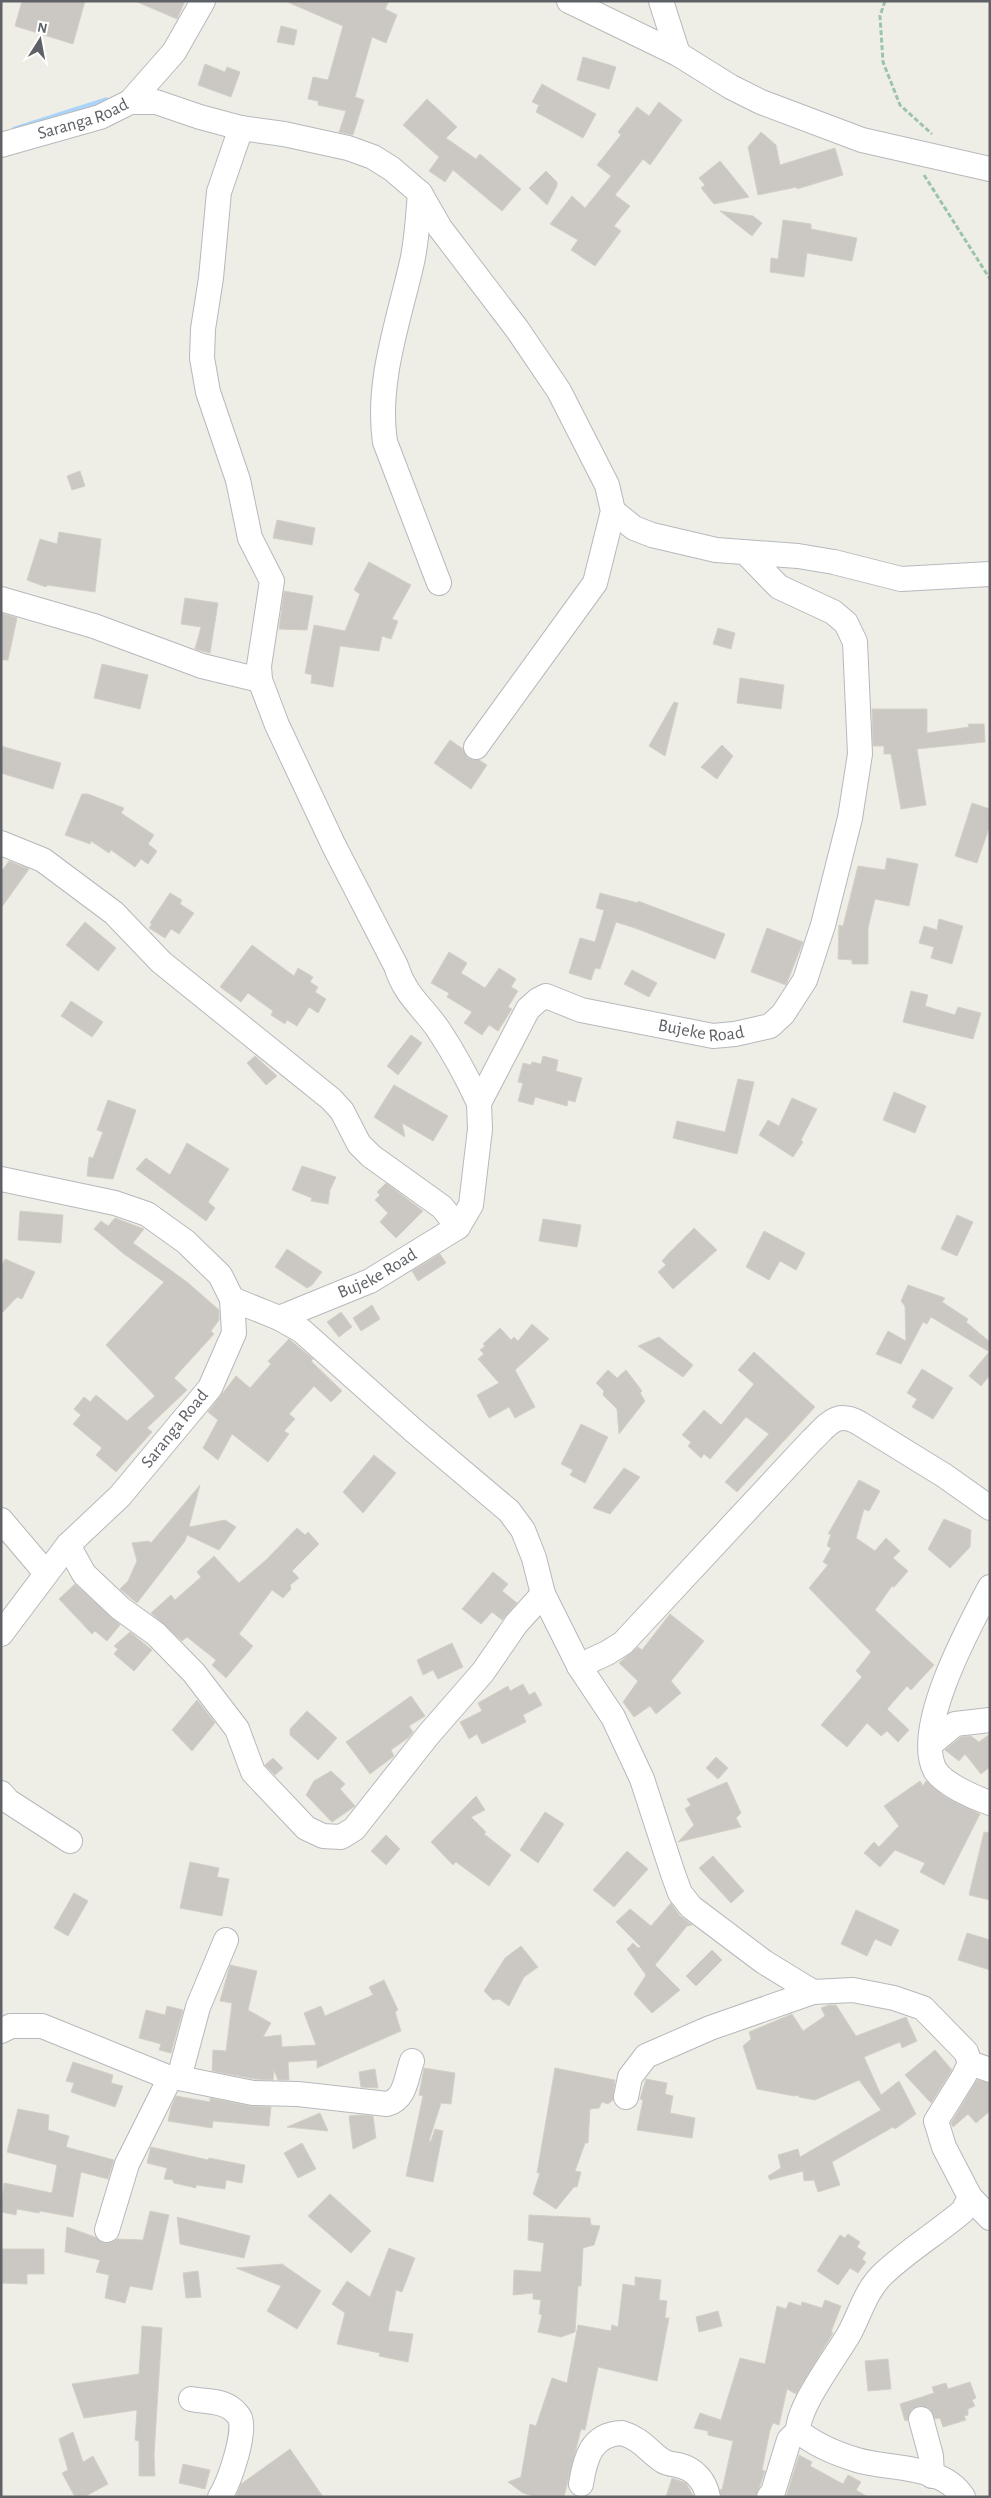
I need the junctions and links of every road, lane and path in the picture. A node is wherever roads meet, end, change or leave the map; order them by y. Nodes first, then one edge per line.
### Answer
1 (203, 1) edge
2 (569, 1) edge
3 (661, 1) edge
4 (885, 1) edge
5 (678, 54) junction
6 (130, 102) junction
7 (241, 128) junction
8 (934, 136) dead end
9 (1, 145) edge
10 (909, 151) junction
11 (990, 169) edge
12 (420, 193) junction
13 (990, 280) edge
14 (613, 511) junction
15 (747, 554) junction
16 (990, 574) edge
17 (440, 583) dead end
18 (1, 599) edge
19 (260, 680) junction
20 (476, 747) dead end
21 (1, 843) edge
22 (479, 1103) junction
23 (1, 1179) edge
24 (458, 1226) junction
25 (232, 1300) junction
26 (279, 1318) junction
27 (990, 1508) edge
28 (1, 1520) edge
29 (68, 1545) junction
30 (46, 1573) junction
31 (990, 1587) edge
32 (543, 1594) junction
33 (1, 1634) edge
34 (579, 1666) junction
35 (990, 1720) edge
36 (931, 1744) junction
37 (1, 1793) edge
38 (990, 1803) edge
39 (70, 1841) dead end
40 (226, 1940) dead end
41 (813, 1992) junction
42 (1, 2031) edge
43 (412, 2061) dead end
44 (980, 2066) edge
45 (175, 2078) junction
46 (626, 2097) dead end
47 (970, 2197) junction
48 (990, 2218) edge
49 (107, 2230) dead end
50 (192, 2399) dead end
51 (921, 2419) dead end
52 (798, 2431) junction
53 (932, 2476) junction
54 (581, 2484) dead end
55 (220, 2497) edge
56 (708, 2497) edge
57 (769, 2497) edge
58 (964, 2497) edge

1 - 6 street, Saranga Road
2 - 5 street
3 - 5 street
4 - 8 path
5 - 10 street
6 - 7 street
6 - 9 street, Saranga Road
7 - 12 street
7 - 19 street
10 - 11 street
10 - 13 path
12 - 14 street
12 - 17 street
14 - 15 street
14 - 20 street
15 - 16 street
15 - 22 street, Bujeke Road
18 - 19 street
19 - 22 street
21 - 24 street
22 - 24 street, Bujeke Road
23 - 25 street, Saranga Road
24 - 26 street, Bujeke Road
25 - 26 street
25 - 29 street, Saranga Road
26 - 32 street
27 - 34 street
28 - 30 street
29 - 30 street, Saranga Road
29 - 32 street
30 - 33 street, Saranga Road
31 - 36 street
32 - 34 street
34 - 41 street
35 - 36 street
36 - 38 street
37 - 39 street
40 - 45 street
41 - 44 street
41 - 46 street
42 - 45 street
43 - 45 street
44 - 47 street
45 - 49 street
47 - 48 street
47 - 52 street
50 - 55 street
51 - 53 street
52 - 53 street
52 - 57 street
53 - 58 street
54 - 56 street

